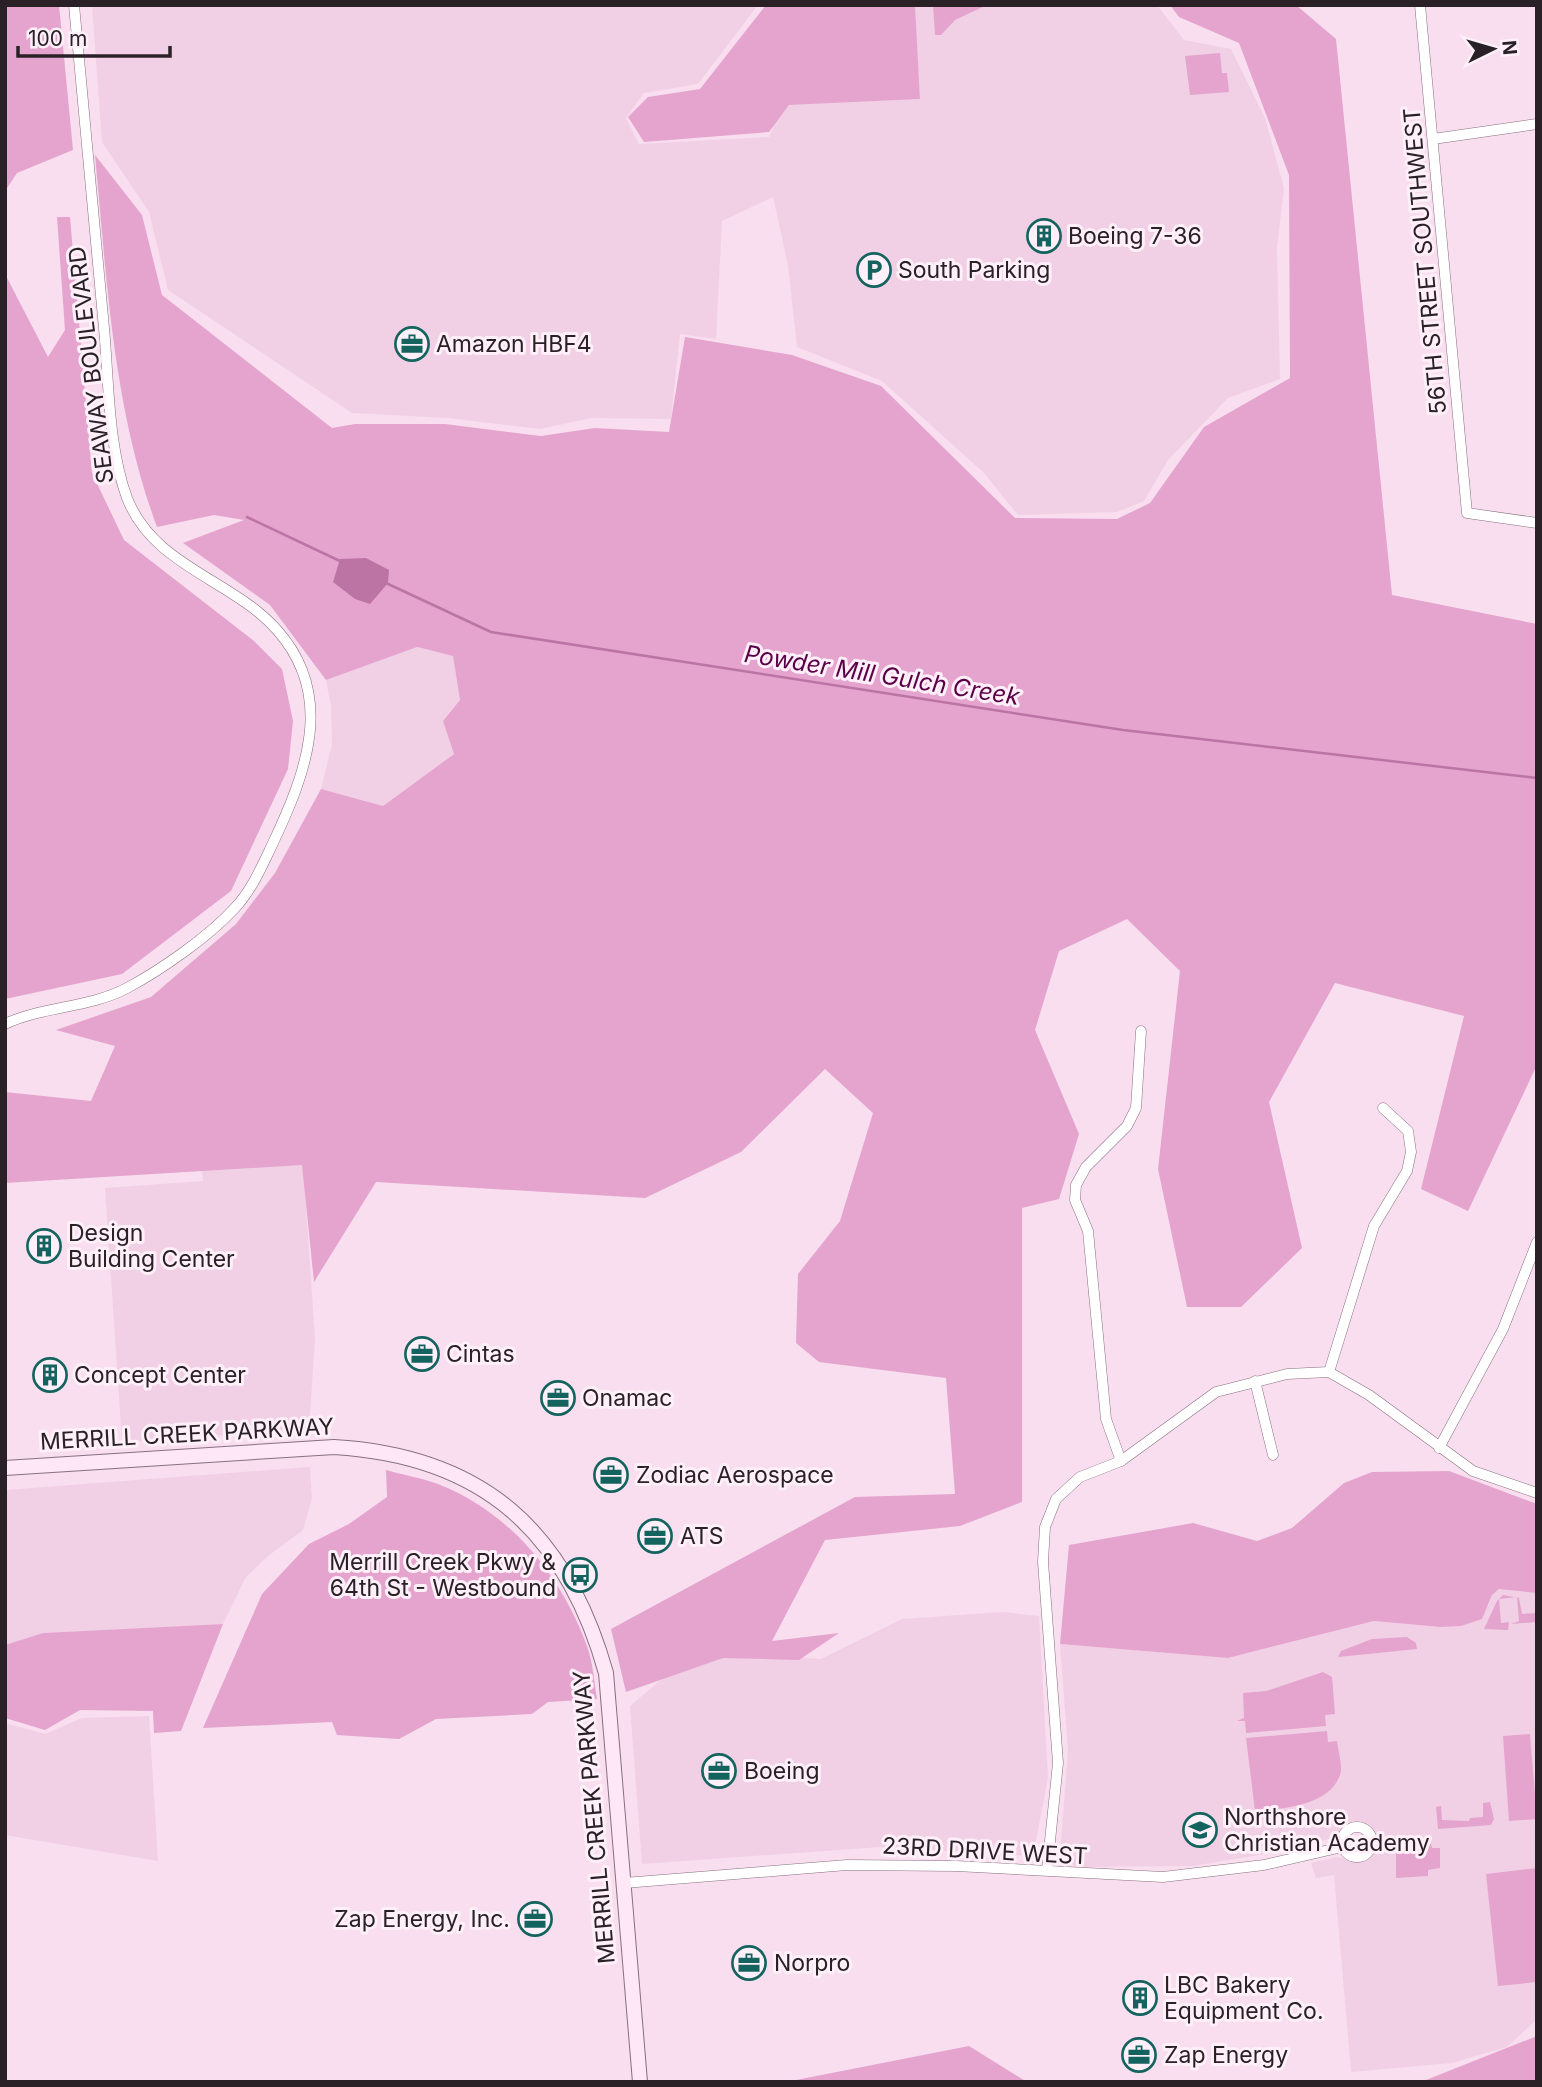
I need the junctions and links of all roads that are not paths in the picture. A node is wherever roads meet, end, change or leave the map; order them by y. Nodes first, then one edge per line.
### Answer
1 (74, 5) edge
2 (1420, 5) edge
3 (1537, 124) edge
4 (1433, 139) junction
5 (1537, 523) edge
6 (5, 1024) edge
7 (1141, 1031) dead end
8 (1383, 1108) dead end
9 (1537, 1242) edge
10 (1329, 1372) junction
11 (1255, 1381) junction
12 (1439, 1448) junction
13 (1273, 1455) dead end
14 (1121, 1461) junction
15 (5, 1468) edge
16 (1537, 1493) edge
17 (1342, 1847) dead end
18 (1047, 1870) junction
19 (624, 1883) junction
20 (640, 2082) edge

1 - 6 street, SEAWAY BOULEVARD
2 - 4 street, 56TH STREET SOUTHWEST
3 - 4 street
4 - 5 street, 56TH STREET SOUTHWEST
7 - 14 street
8 - 10 street
9 - 12 street
10 - 11 street
10 - 12 street
11 - 13 street
11 - 14 street
12 - 16 street
14 - 18 street
15 - 19 street, MERRILL CREEK PARKWAY
17 - 18 street, 23RD DRIVE WEST
18 - 19 street, 23RD DRIVE WEST
19 - 20 street, MERRILL CREEK PARKWAY

